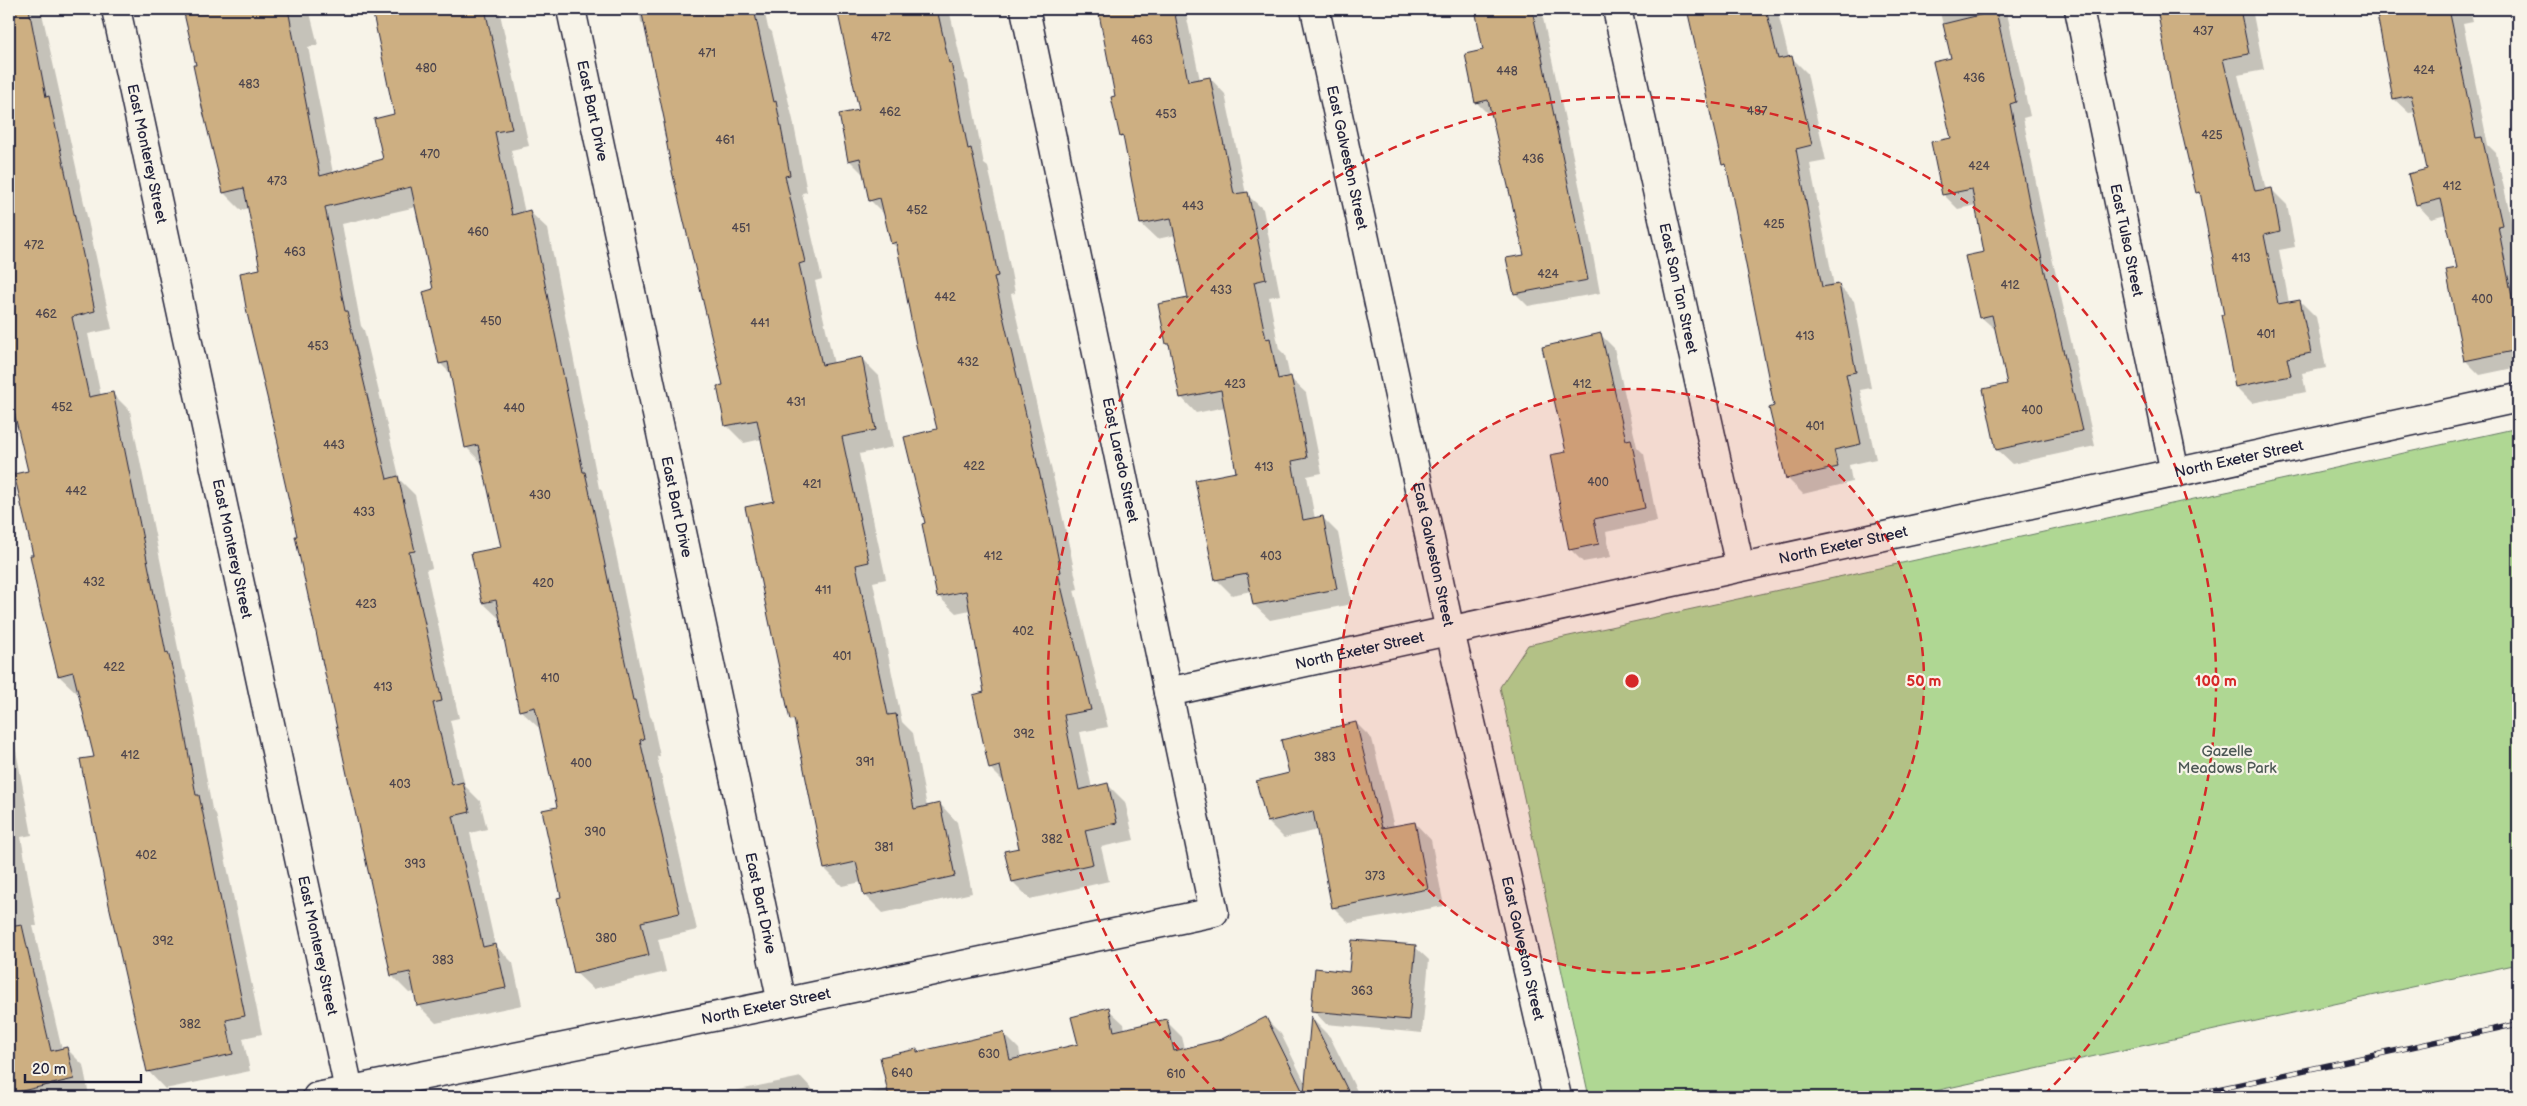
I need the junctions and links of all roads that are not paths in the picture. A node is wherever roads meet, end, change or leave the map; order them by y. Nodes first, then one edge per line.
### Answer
1 (116, 9) edge
2 (571, 9) edge
3 (1025, 9) edge
4 (1315, 9) edge
5 (1617, 9) edge
6 (2079, 9) edge
7 (2518, 398) edge
8 (2175, 472) junction
9 (1740, 567) junction
10 (1450, 631) junction
11 (1168, 692) junction
12 (1214, 912) joint
13 (782, 1003) junction
14 (349, 1090) junction
15 (317, 1097) edge
16 (1557, 1097) edge

1 - 14 street, East Monterey Street
2 - 13 street, East Bart Drive
3 - 11 street, East Laredo Street
4 - 10 street, East Galveston Street
5 - 9 street, East San Tan Street
6 - 8 street, East Tulsa Street
7 - 8 street, North Exeter Street
8 - 9 street, North Exeter Street
9 - 10 street, North Exeter Street
10 - 11 street, North Exeter Street
10 - 16 street, East Galveston Street
11 - 12 street, East Laredo Street
12 - 13 street, North Exeter Street
13 - 14 street, North Exeter Street
14 - 15 street, North Exeter Street

